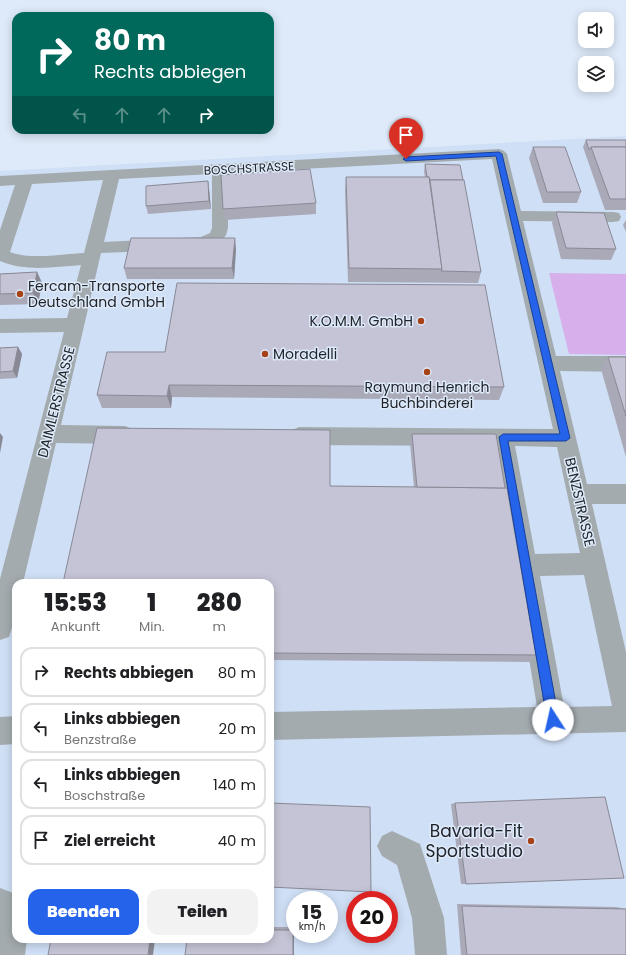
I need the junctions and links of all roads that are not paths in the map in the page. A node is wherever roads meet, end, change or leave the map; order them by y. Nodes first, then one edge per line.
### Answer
1 (499, 154) joint
2 (220, 169) junction
3 (112, 175) junction
4 (25, 180) junction
5 (0, 181) edge
6 (513, 216) junction
7 (613, 217) dead end
8 (93, 253) junction
9 (75, 324) junction
10 (0, 326) edge
11 (548, 363) junction
12 (626, 364) edge
13 (48, 434) junction
14 (142, 435) edge
15 (283, 436) edge
16 (503, 437) junction
17 (566, 438) junction
18 (578, 494) junction
19 (626, 494) edge
20 (9, 559) edge
21 (594, 564) junction
22 (526, 565) junction
23 (0, 628) edge
24 (620, 653) edge
25 (624, 694) edge
26 (553, 720) junction
27 (626, 720) edge
28 (274, 726) edge
29 (0, 730) edge
30 (12, 730) edge
31 (392, 846) dead end
32 (0, 903) edge
33 (12, 911) edge
34 (12, 937) edge
35 (9, 955) edge
36 (431, 955) edge

1 - 2 street, BOSCHSTRASSE
1 - 6 street, BENZSTRASSE
2 - 3 street, BOSCHSTRASSE
2 - 8 street
3 - 4 street, BOSCHSTRASSE
3 - 8 street, DAIMLERSTRASSE
4 - 5 street, BOSCHSTRASSE
4 - 8 street
6 - 7 street
6 - 11 street, BENZSTRASSE
8 - 9 street, DAIMLERSTRASSE
9 - 10 street
9 - 13 street, DAIMLERSTRASSE
11 - 12 street
11 - 17 street, BENZSTRASSE
13 - 14 street
13 - 20 street, DAIMLERSTRASSE
15 - 16 street
16 - 17 street
16 - 22 street
17 - 18 street, BENZSTRASSE
18 - 19 street
18 - 21 street, BENZSTRASSE
20 - 23 street, DAIMLERSTRASSE
21 - 22 street
21 - 24 street, BENZSTRASSE
22 - 26 street
24 - 25 street, BENZSTRASSE
26 - 27 street
26 - 28 street
29 - 30 street
31 - 36 street
32 - 33 street
34 - 35 street

